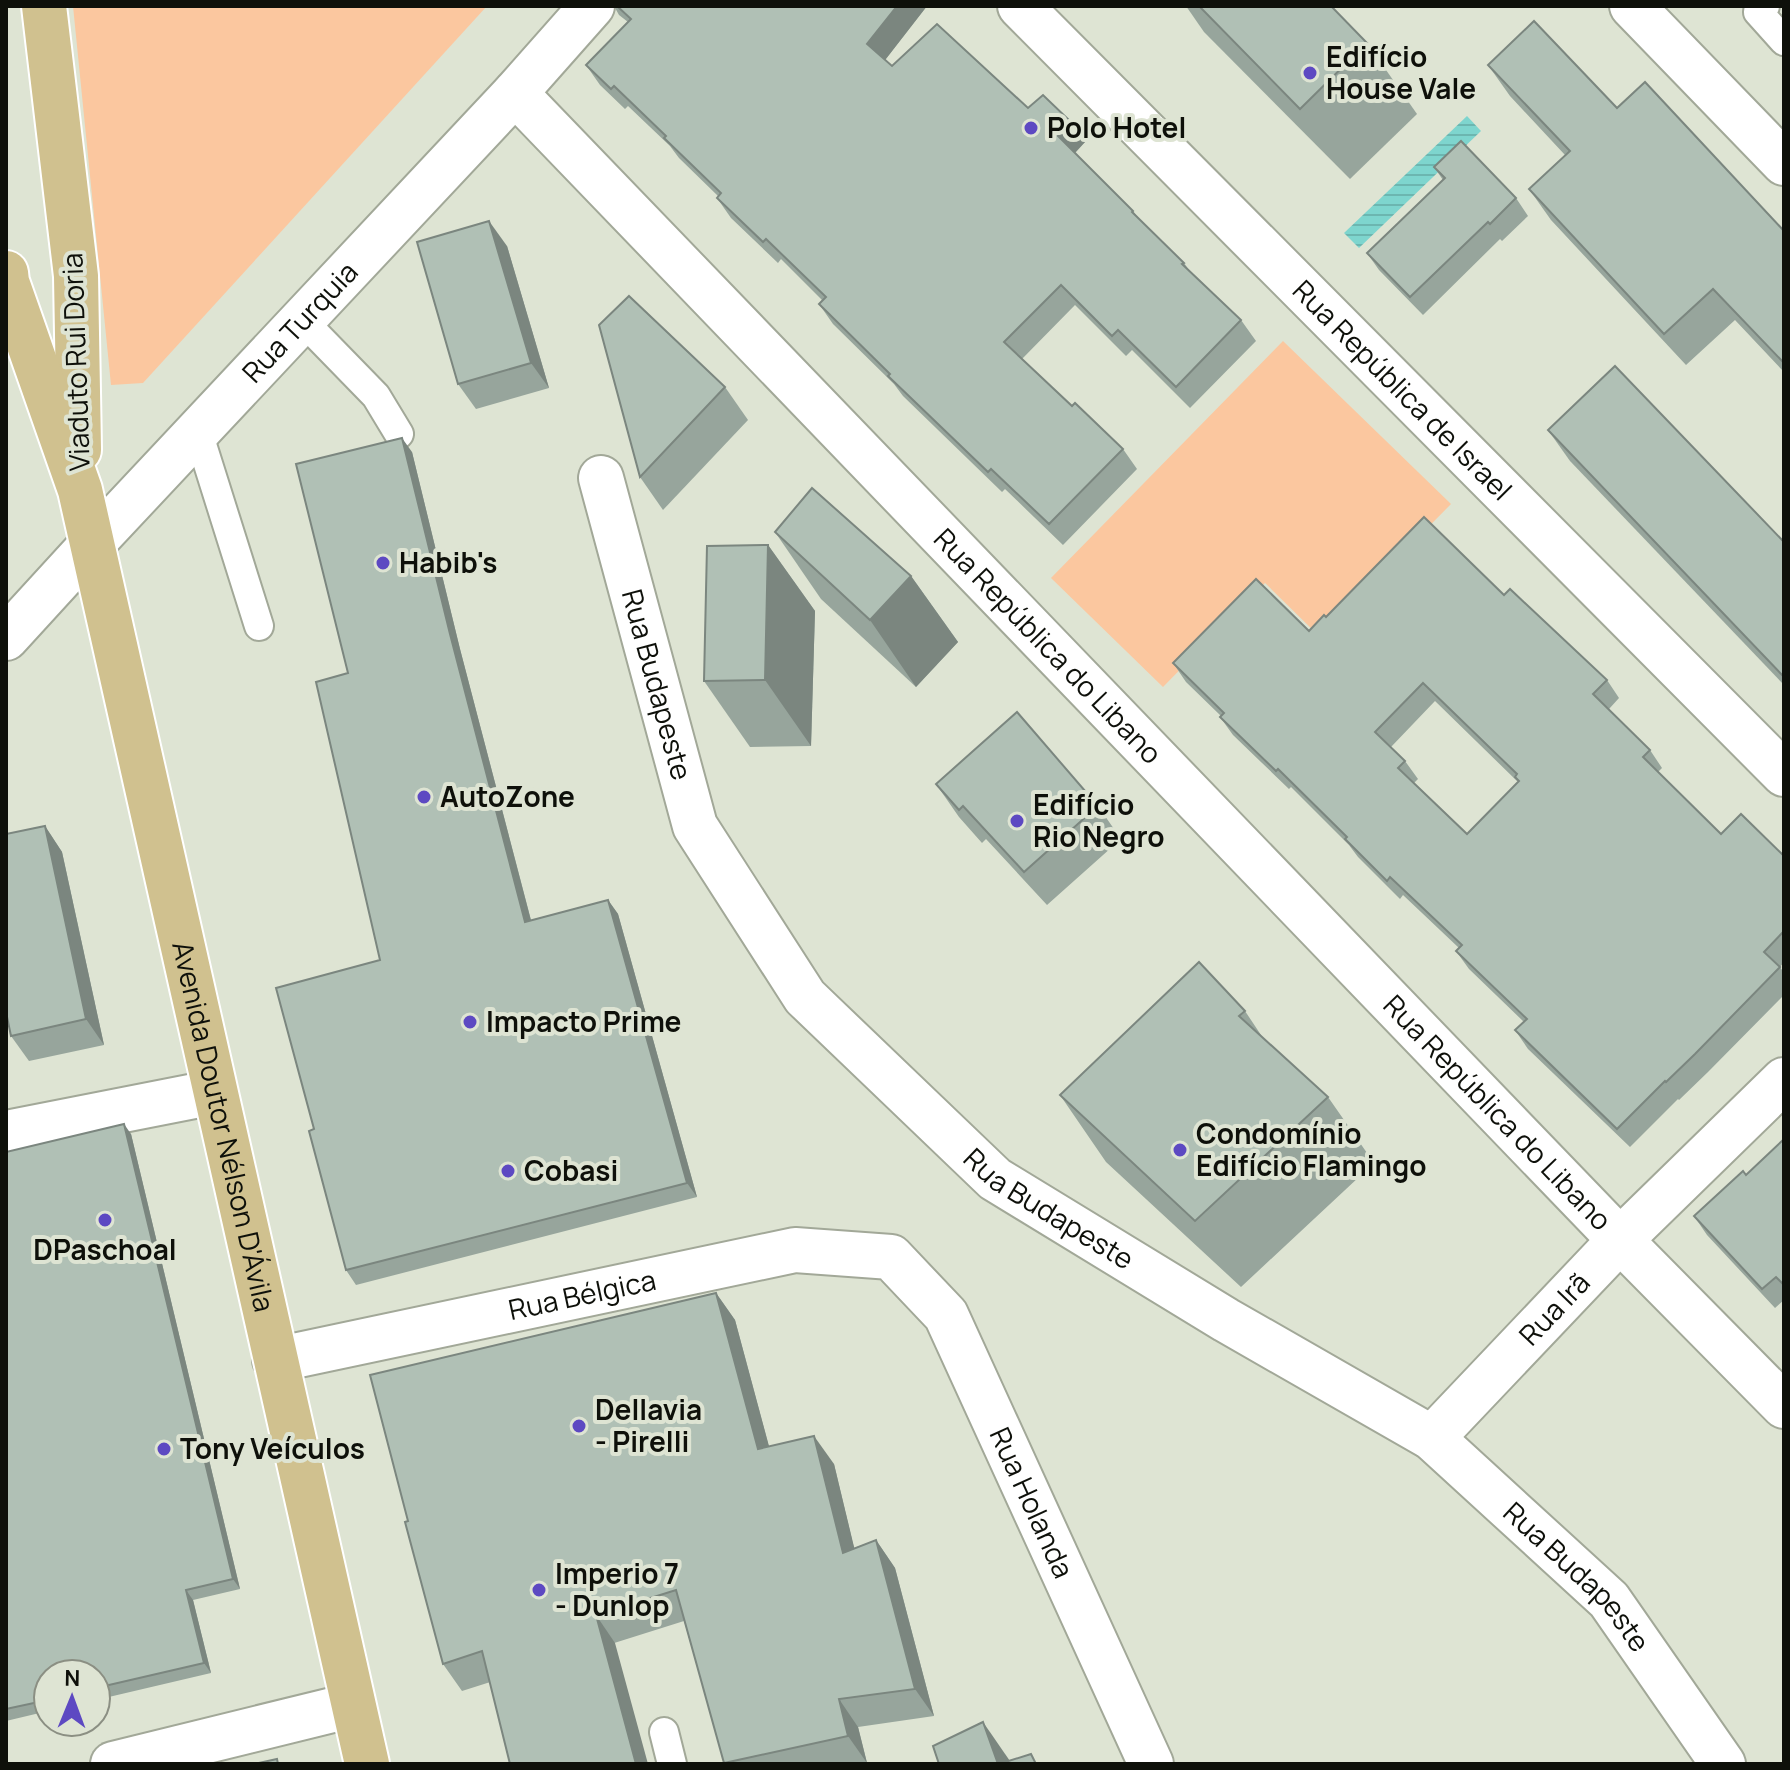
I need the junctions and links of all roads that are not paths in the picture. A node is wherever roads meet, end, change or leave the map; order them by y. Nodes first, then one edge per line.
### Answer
1 (44, 6) edge
2 (592, 6) edge
3 (1020, 6) edge
4 (1632, 6) edge
5 (1765, 6) edge
6 (1784, 41) edge
7 (515, 93) junction
8 (1784, 163) edge
9 (7, 278) edge
10 (302, 320) junction
11 (198, 432) junction
12 (399, 434) dead end
13 (601, 478) dead end
14 (80, 490) junction
15 (92, 544) junction
16 (259, 626) dead end
17 (6, 638) edge
18 (1784, 774) edge
19 (1784, 1080) edge
20 (215, 1092) junction
21 (6, 1133) edge
22 (1620, 1240) junction
23 (891, 1257) joint
24 (275, 1360) junction
25 (1784, 1406) edge
26 (1432, 1438) junction
27 (353, 1705) junction
28 (664, 1732) dead end
29 (113, 1764) edge
30 (367, 1764) edge
31 (672, 1764) edge
32 (1151, 1764) edge
33 (1723, 1764) edge

1 - 14 main road, Viaduto Rui Doria
2 - 7 street, Rua Turquia
3 - 18 street, Rua República de Israel
4 - 8 street
5 - 6 lane
7 - 10 street, Rua Turquia
7 - 22 street, Rua República do Libano
9 - 14 main road, Viaduto Rui Doria
10 - 11 street, Rua Turquia
10 - 12 lane
11 - 15 street, Rua Turquia
11 - 16 lane
13 - 26 street, Rua Budapeste
14 - 15 main road, Avenida Doutor Nélson D'Ávila
15 - 17 street, Rua Turquia
15 - 20 main road, Avenida Doutor Nélson D'Ávila
19 - 22 street, Rua Irã
20 - 21 street
20 - 24 main road, Avenida Doutor Nélson D'Ávila
22 - 25 street, Rua República do Libano
22 - 26 street, Rua Irã
23 - 24 street, Rua Bélgica
23 - 32 street, Rua Holanda
24 - 27 main road, Avenida Doutor Nélson D'Ávila
26 - 33 street, Rua Budapeste
27 - 29 street
27 - 30 main road, Avenida Doutor Nélson D'Ávila
28 - 31 lane

